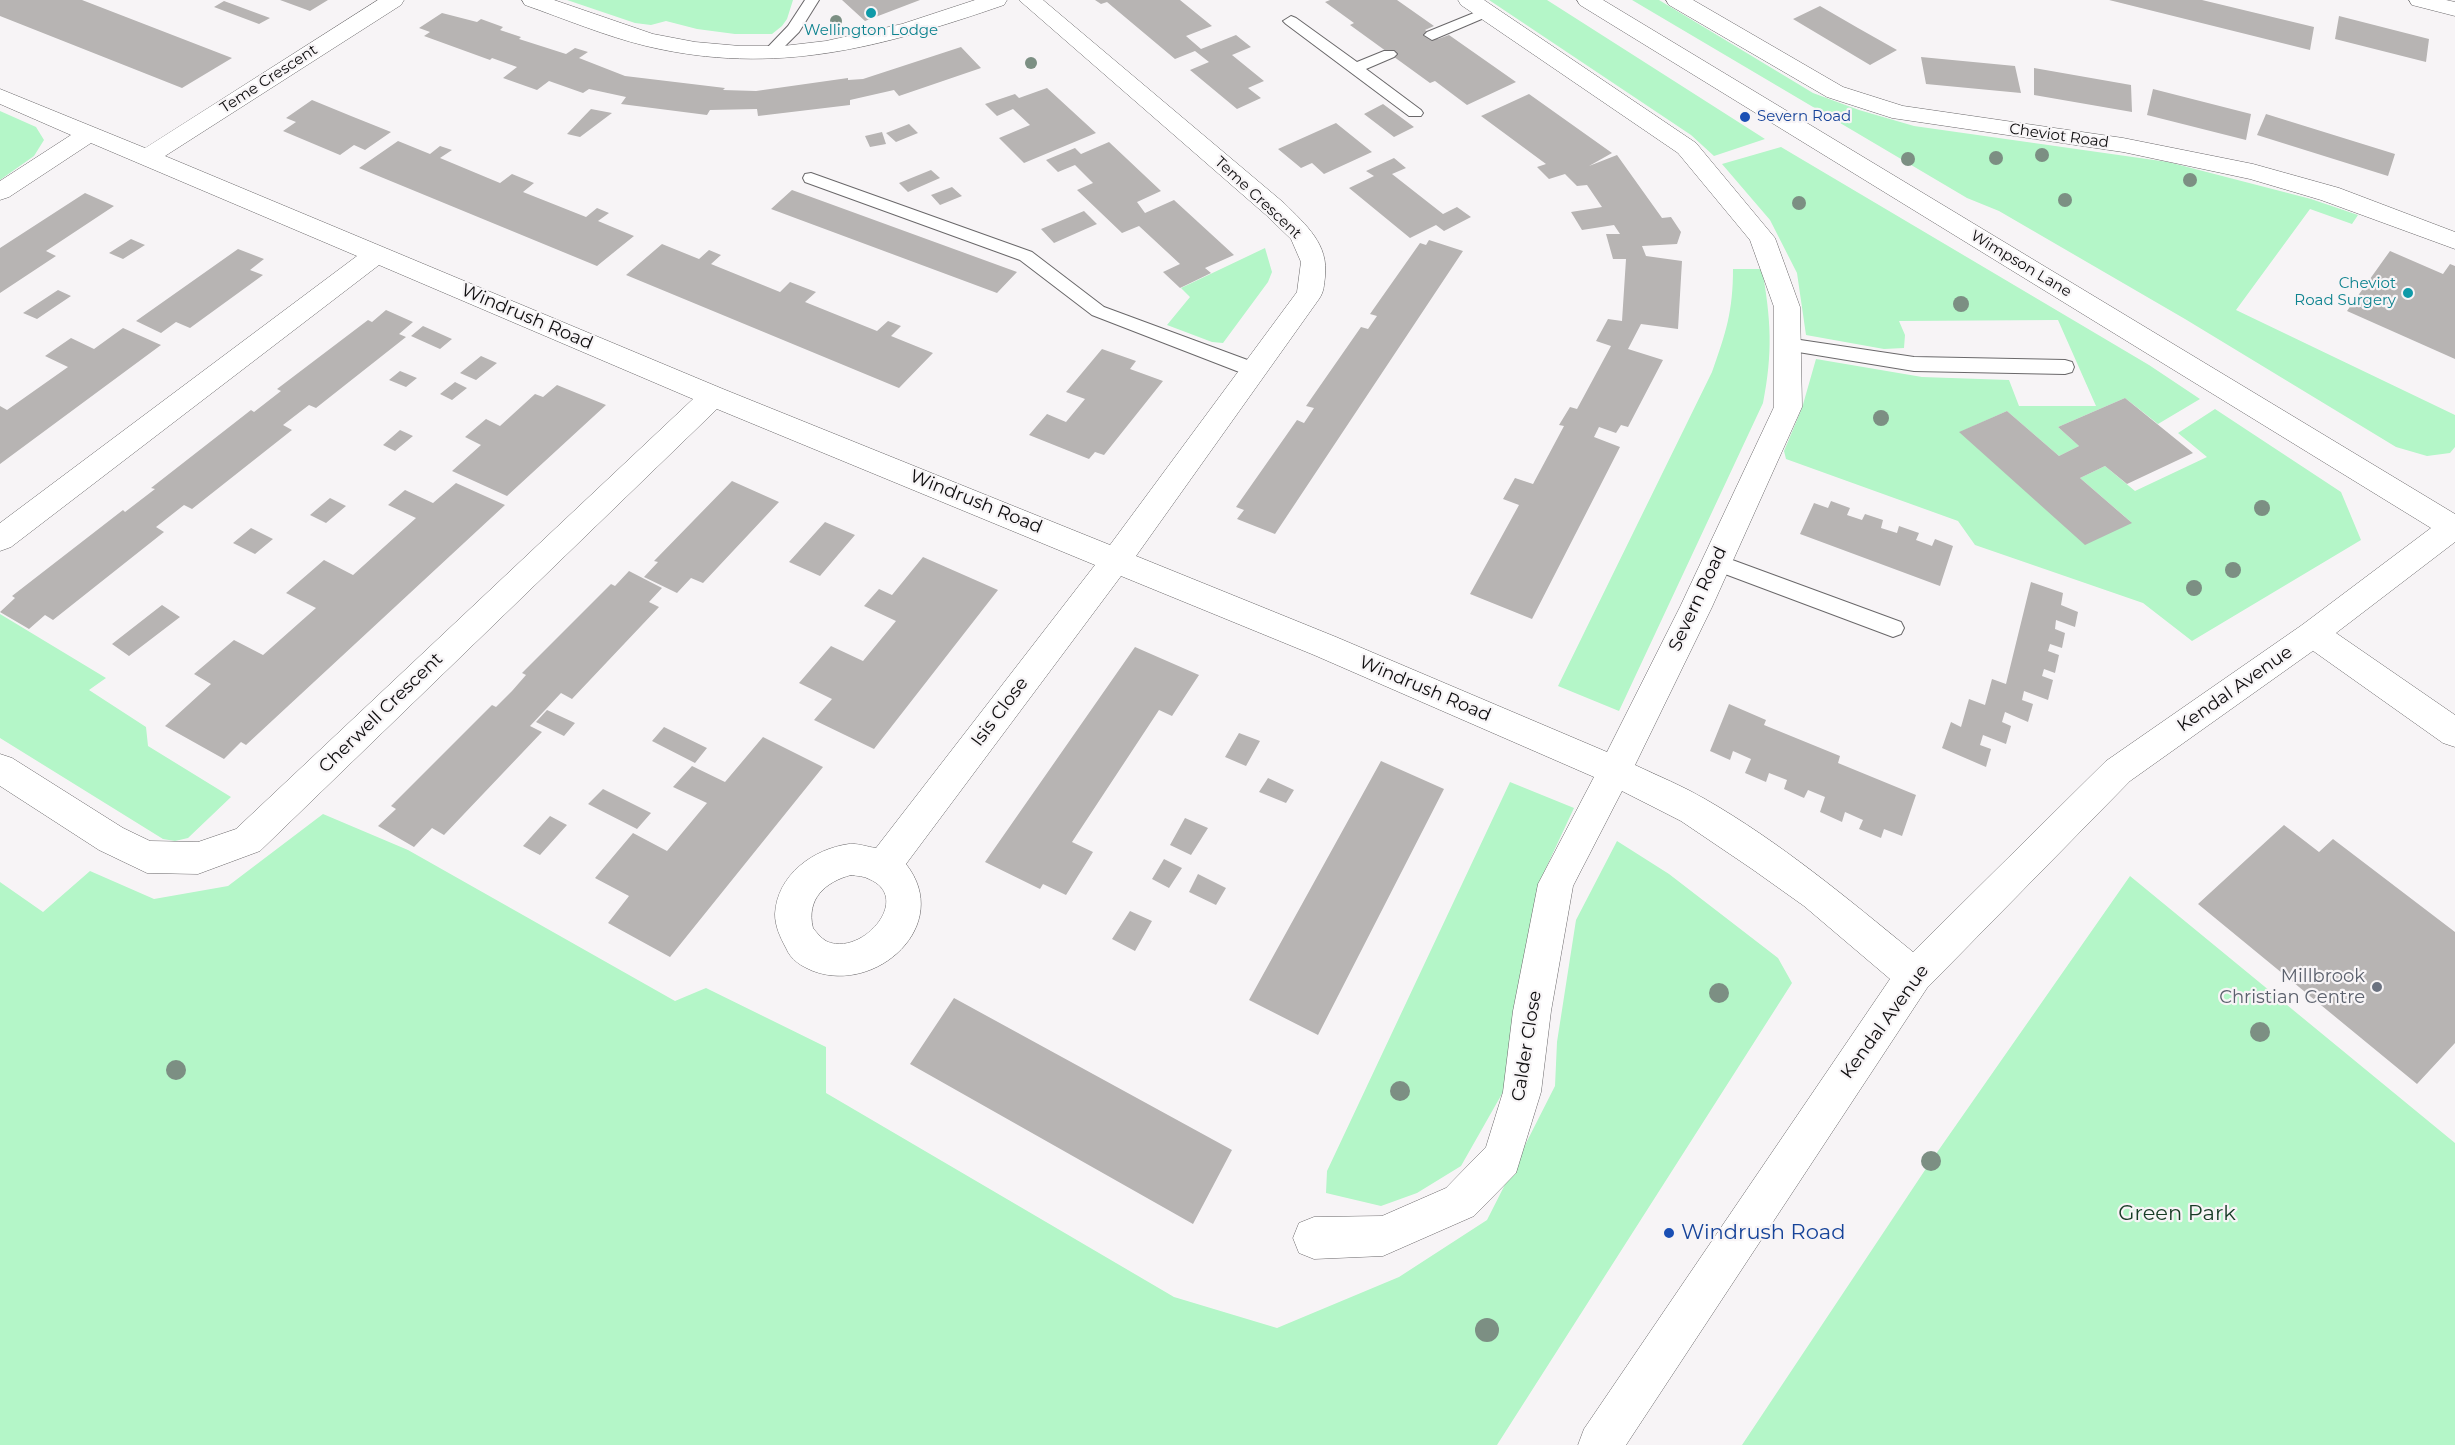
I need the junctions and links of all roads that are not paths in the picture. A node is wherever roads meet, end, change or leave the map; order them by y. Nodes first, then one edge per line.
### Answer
1 (393, 0) edge
2 (533, 0) edge
3 (812, 0) edge
4 (996, 0) edge
5 (1030, 0) edge
6 (1588, 0) edge
7 (1677, 0) edge
8 (2420, 0) edge
9 (1477, 6) edge
10 (2455, 9) edge
11 (1291, 21) dead end
12 (1432, 35) dead end
13 (770, 53) junction
14 (1389, 54) dead end
15 (1355, 68) junction
16 (0, 96) edge
17 (1415, 113) dead end
18 (90, 134) junction
19 (146, 158) junction
20 (811, 178) dead end
21 (0, 192) edge
22 (2455, 241) edge
23 (377, 254) junction
24 (1787, 344) junction
25 (2065, 367) dead end
26 (1254, 370) junction
27 (714, 396) junction
28 (2454, 526) edge
29 (0, 539) edge
30 (1117, 559) junction
31 (1716, 562) junction
32 (1893, 628) dead end
33 (2313, 634) junction
34 (2455, 733) edge
35 (0, 768) edge
36 (1615, 771) junction
37 (884, 865) dead end
38 (1914, 976) junction
39 (1314, 1238) dead end
40 (1600, 1445) edge

1 - 19 street, Teme Crescent
2 - 13 street
3 - 13 lane
4 - 13 street
5 - 26 street, Teme Crescent
6 - 28 street, Wimpson Lane
7 - 22 street, Cheviot Road
8 - 10 street
9 - 12 lane
9 - 24 street, Severn Road
11 - 15 lane
14 - 15 lane
15 - 17 lane
16 - 18 street, Windrush Road
18 - 19 street, Windrush Road
18 - 21 street
19 - 23 street, Windrush Road
20 - 26 lane
23 - 27 street, Windrush Road
23 - 29 street
24 - 25 lane
24 - 31 street, Severn Road
26 - 30 street, Teme Crescent
27 - 30 street, Windrush Road
27 - 35 street, Cherwell Crescent
28 - 33 street, Kendal Avenue
30 - 36 street, Windrush Road
30 - 37 street, Isis Close
31 - 32 lane
31 - 36 street, Severn Road
33 - 34 street
33 - 38 street, Kendal Avenue
36 - 38 street, Windrush Road
36 - 39 street, Calder Close
38 - 40 street, Kendal Avenue

